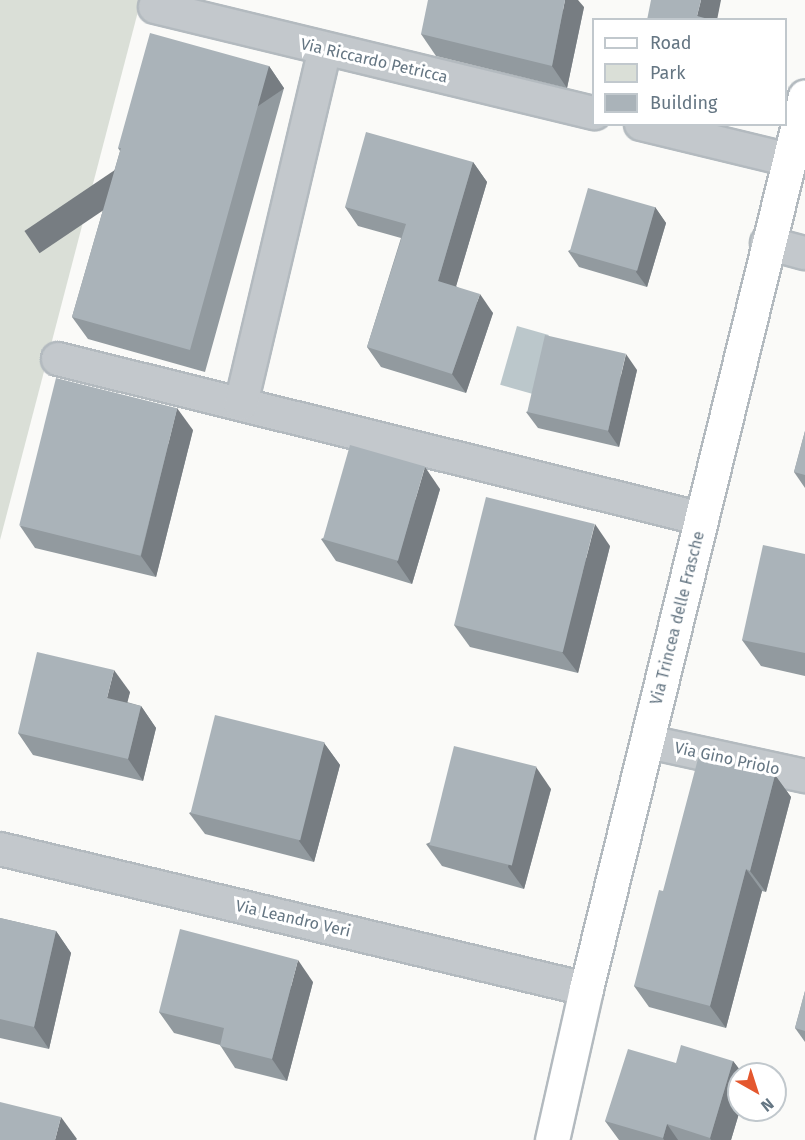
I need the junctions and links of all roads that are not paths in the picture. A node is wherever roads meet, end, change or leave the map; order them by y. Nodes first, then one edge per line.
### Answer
1 (155, 7) dead end
2 (326, 50) junction
3 (805, 96) edge
4 (592, 113) edge
5 (650, 126) edge
6 (790, 159) junction
7 (767, 243) junction
8 (805, 253) edge
9 (58, 359) dead end
10 (241, 404) junction
11 (702, 519) junction
12 (649, 741) junction
13 (805, 776) edge
14 (0, 849) edge
15 (586, 989) junction
16 (552, 1140) edge

1 - 2 street, Via Riccardo Petricca
2 - 4 street, Via Riccardo Petricca
2 - 10 street
3 - 6 street, Via Trincea delle Frasche
5 - 6 street
6 - 7 street, Via Trincea delle Frasche
7 - 8 street
7 - 11 street, Via Trincea delle Frasche
9 - 10 street
10 - 11 street
11 - 12 street, Via Trincea delle Frasche
12 - 13 street, Via Gino Priolo
12 - 15 street, Via Trincea delle Frasche
14 - 15 street, Via Leandro Veri
15 - 16 street, Via Trincea delle Frasche

